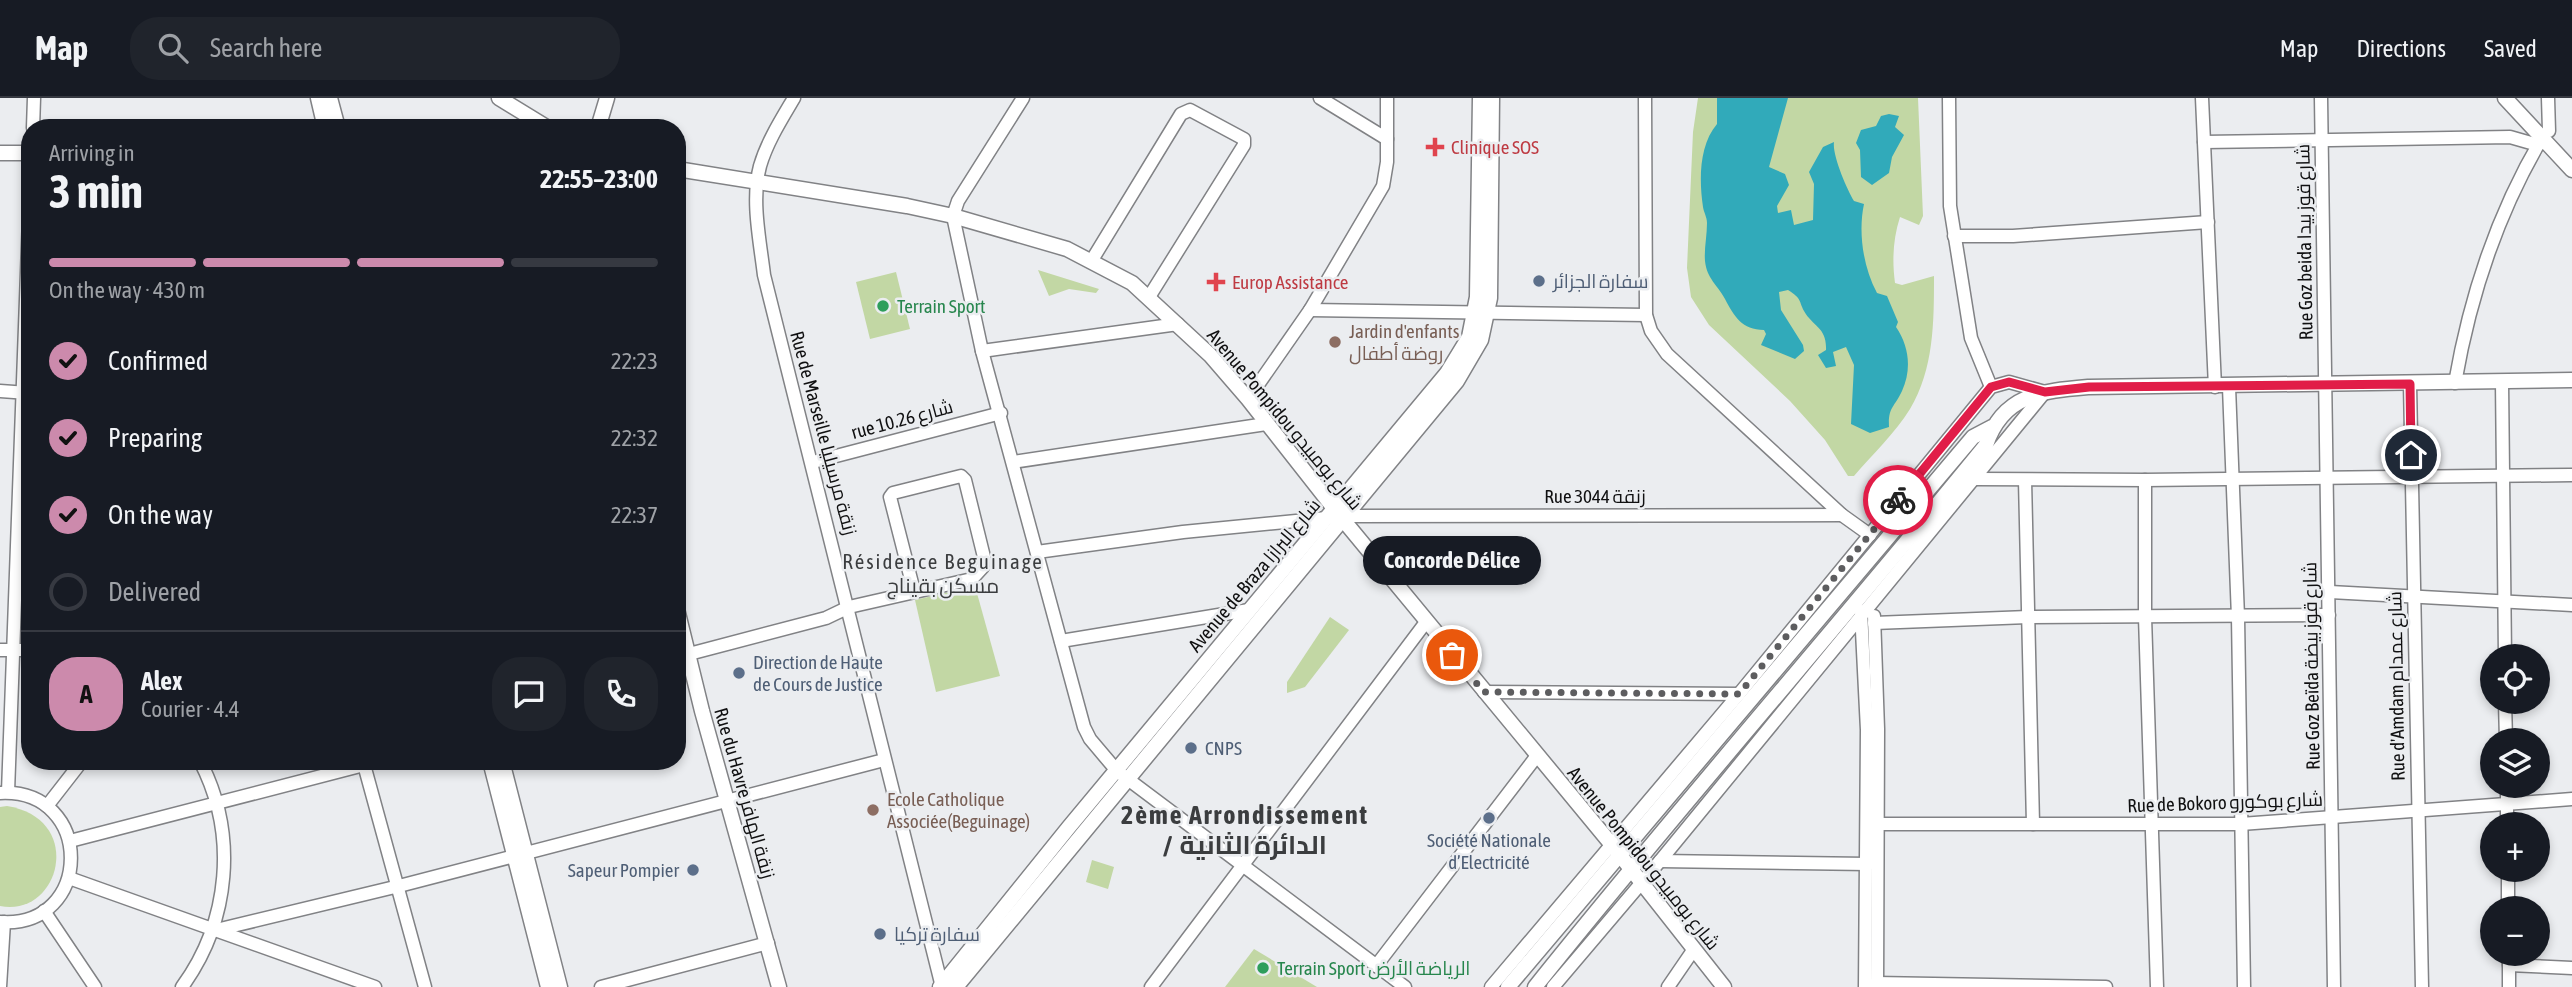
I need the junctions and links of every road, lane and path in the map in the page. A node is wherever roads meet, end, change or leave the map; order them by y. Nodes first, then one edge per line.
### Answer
1 (34, 98) edge
2 (318, 98) edge
3 (330, 98) edge
4 (499, 98) edge
5 (607, 98) edge
6 (794, 98) edge
7 (1023, 98) edge
8 (1320, 98) edge
9 (1387, 98) edge
10 (1480, 98) edge
11 (1492, 98) edge
12 (1645, 98) edge
13 (1949, 98) edge
14 (2202, 98) edge
15 (2321, 98) edge
16 (2505, 98) edge
17 (2519, 98) edge
18 (2548, 98) edge
19 (33, 119) edge
20 (323, 119) edge
21 (336, 119) edge
22 (533, 119) edge
23 (601, 119) edge
24 (2321, 138) junction
25 (2543, 138) junction
26 (1387, 139) junction
27 (2204, 142) junction
28 (0, 153) edge
29 (21, 153) edge
30 (2572, 156) edge
31 (2572, 170) edge
32 (686, 171) edge
33 (758, 183) junction
34 (953, 216) junction
35 (2208, 222) junction
36 (1954, 236) junction
37 (1092, 260) junction
38 (1149, 297) junction
39 (1310, 310) junction
40 (1482, 314) junction
41 (1646, 315) junction
42 (1178, 324) junction
43 (982, 351) junction
44 (2572, 380) edge
45 (2502, 382) junction
46 (2455, 383) junction
47 (2410, 384) junction
48 (2325, 386) junction
49 (1991, 387) junction
50 (2222, 387) junction
51 (0, 391) edge
52 (2045, 392) junction
53 (21, 393) edge
54 (1248, 399) junction
55 (1000, 413) junction
56 (1266, 424) junction
57 (1992, 427) junction
58 (21, 461) edge
59 (813, 462) junction
60 (1013, 462) junction
61 (2572, 475) edge
62 (2503, 476) junction
63 (2327, 478) junction
64 (1976, 479) junction
65 (2234, 479) junction
66 (2411, 479) junction
67 (2025, 480) junction
68 (2145, 480) junction
69 (1842, 515) junction
70 (1338, 516) junction
71 (1870, 535) junction
72 (1037, 552) junction
73 (914, 591) junction
74 (2330, 592) junction
75 (2413, 595) junction
76 (1866, 599) junction
77 (2504, 602) junction
78 (2572, 605) edge
79 (849, 607) junction
80 (1249, 610) junction
81 (1861, 613) junction
82 (2329, 615) junction
83 (2028, 617) junction
84 (2145, 617) junction
85 (2238, 617) junction
86 (1426, 622) junction
87 (1874, 623) junction
88 (1061, 641) junction
89 (686, 643) edge
90 (2505, 644) edge
91 (7, 650) edge
92 (689, 654) junction
93 (1484, 692) junction
94 (1739, 694) junction
95 (1536, 757) junction
96 (884, 760) junction
97 (75, 770) edge
98 (204, 770) edge
99 (337, 770) edge
100 (365, 770) edge
101 (493, 770) edge
102 (504, 770) edge
103 (1123, 775) junction
104 (4, 792) edge
105 (2507, 798) edge
106 (2572, 799) edge
107 (217, 802) junction
108 (728, 802) junction
109 (2507, 803) junction
110 (47, 806) junction
111 (2418, 808) junction
112 (2507, 812) edge
113 (2332, 818) junction
114 (1878, 824) junction
115 (2033, 824) junction
116 (2241, 824) junction
117 (2153, 825) junction
118 (70, 841) junction
119 (1615, 850) junction
120 (520, 855) junction
121 (1660, 861) junction
122 (1241, 864) junction
123 (1868, 864) junction
124 (1629, 869) junction
125 (69, 878) junction
126 (1640, 883) junction
127 (399, 886) junction
128 (44, 911) junction
129 (2, 922) edge
130 (212, 931) junction
131 (768, 943) junction
132 (1693, 950) junction
133 (2550, 965) edge
134 (1376, 966) junction
135 (2509, 966) edge
136 (2572, 968) edge
137 (1873, 986) edge
138 (0, 987) edge
139 (95, 987) edge
140 (182, 987) edge
141 (375, 987) edge
142 (425, 987) edge
143 (548, 987) edge
144 (560, 987) edge
145 (601, 987) edge
146 (779, 987) edge
147 (945, 987) edge
148 (1151, 987) edge
149 (1405, 987) edge
150 (1491, 987) edge
151 (1508, 987) edge
152 (1535, 987) edge
153 (1553, 987) edge
154 (1668, 987) edge
155 (1724, 987) edge
156 (2106, 987) edge
157 (2157, 987) edge
158 (2244, 987) edge
159 (2334, 987) edge
160 (2422, 987) edge
161 (2510, 987) edge

1 - 19 street
2 - 20 main road
3 - 21 main road
4 - 22 main road
5 - 23 main road
6 - 33 street, Rue de Marseille زنقة مرسيليا
7 - 34 street
8 - 26 street
9 - 26 street
10 - 40 main road, Avenue de Braza شارع البرازا
11 - 40 main road, Avenue de Braza شارع البرازا
12 - 41 street
13 - 36 street
14 - 27 street
15 - 24 street, Rue Goz beida شارع قوز بيدا
16 - 25 main road
17 - 25 main road
18 - 25 street
24 - 25 street
24 - 27 street
24 - 48 street, Rue Goz beida شارع قوز بيدا
25 - 30 main road
25 - 31 main road
25 - 46 street
26 - 39 street
27 - 35 street
28 - 29 main road
32 - 33 main road, Avenue Pompidou شارع بومبيدو
33 - 34 main road, Avenue Pompidou شارع بومبيدو
33 - 59 street, Rue de Marseille زنقة مرسيليا
34 - 37 main road, Avenue Pompidou شارع بومبيدو
34 - 43 street
35 - 36 street
35 - 50 street
36 - 49 street
37 - 38 main road, Avenue Pompidou شارع بومبيدو
37 - 38 street
38 - 42 main road, Avenue Pompidou شارع بومبيدو
39 - 40 street
39 - 54 street
40 - 41 street
40 - 70 main road, Avenue de Braza شارع البرازا
41 - 69 street
42 - 43 street
42 - 54 main road, Avenue Pompidou شارع بومبيدو
43 - 55 street
44 - 45 main road
45 - 46 main road
45 - 62 street
46 - 47 main road
47 - 48 main road
47 - 66 street, Rue d'Amdam شارع عمدام
48 - 50 main road
48 - 63 street, Rue Goz Beïda شارع قوز بيضة
49 - 52 street
49 - 71 street
50 - 52 main road
50 - 65 street
51 - 53 street
52 - 57 main road
52 - 64 street
54 - 56 main road, Avenue Pompidou شارع بومبيدو
55 - 59 street, rue 10.26 شارع
55 - 60 street
56 - 60 street
56 - 70 main road, Avenue Pompidou شارع بومبيدو
57 - 76 main road
57 - 119 main road
58 - 91 street
59 - 79 street, Rue de Marseille زنقة مرسيليا
60 - 72 street
61 - 62 street
62 - 66 street
62 - 77 street
63 - 65 street
63 - 66 street
63 - 74 street, Rue Goz Beïda شارع قوز بيضة
64 - 67 street
64 - 76 street
65 - 68 street
65 - 85 street
66 - 75 street, Rue d'Amdam شارع عمدام
67 - 68 street
67 - 83 street
68 - 84 street
69 - 70 street, Rue 3044 زنقة
69 - 71 street
70 - 72 street, Rue 3044 زنقة
70 - 80 main road, Avenue de Braza شارع البرازا
70 - 86 main road, Avenue Pompidou شارع بومبيدو
70 - 103 main road, Avenue de Braza شارع البرازا
71 - 94 street
72 - 88 street
73 - 73 street
73 - 79 street
74 - 75 street
74 - 82 street, Rue Goz Beïda شارع قوز بيضة
75 - 77 street
75 - 111 street, Rue d'Amdam شارع عمدام
76 - 81 street
76 - 87 street
76 - 124 main road
77 - 78 street
77 - 90 street
79 - 92 street
79 - 96 street, Rue de Marseille زنقة مرسيليا
80 - 88 street
80 - 103 main road, Avenue de Braza شارع البرازا
81 - 121 street
81 - 123 street
82 - 85 street
82 - 113 street, Rue Goz Beïda شارع قوز بيضة
83 - 84 street
83 - 87 street
83 - 115 street
84 - 85 street
84 - 117 street
85 - 116 street
86 - 93 main road, Avenue Pompidou شارع بومبيدو
86 - 122 street
87 - 114 street
88 - 103 street
89 - 92 main road, Rue du Havre زنقة الهافر
91 - 104 street
92 - 108 main road, Rue du Havre زنقة الهافر
93 - 94 street
93 - 95 main road, Avenue Pompidou شارع بومبيدو
94 - 119 street
95 - 119 main road, Avenue Pompidou شارع بومبيدو
95 - 134 street
96 - 108 street
96 - 147 street, Rue de Marseille زنقة مرسيليا
97 - 110 street
98 - 107 street
99 - 107 street
100 - 127 street
101 - 120 main road
102 - 120 main road
103 - 122 street
103 - 147 main road, Avenue de Braza شارع البرازا
104 - 110 street
105 - 109 street
106 - 109 street, Rue de Bokoro شارع بوكورو
107 - 118 street
107 - 130 street
108 - 120 street
108 - 131 main road, Rue du Havre زنقة الهافر
109 - 111 street, Rue de Bokoro شارع بوكورو
109 - 112 street
110 - 118 street
111 - 113 street, Rue de Bokoro شارع بوكورو
111 - 160 street, Rue d'Amdam شارع عمدام
113 - 116 street, Rue de Bokoro شارع بوكورو
113 - 159 street, Rue Goz Beïda شارع قوز بيضة
114 - 115 street, Rue de Bokoro شارع بوكورو
114 - 137 street
115 - 117 street, Rue de Bokoro شارع بوكورو
116 - 117 street, Rue de Bokoro شارع بوكورو
116 - 158 street
117 - 157 street
118 - 125 street
119 - 124 main road, Avenue Pompidou شارع بومبيدو
119 - 150 street
119 - 151 main road
120 - 127 street
120 - 143 main road
120 - 144 main road
121 - 123 street
121 - 126 street
122 - 134 street
122 - 148 street
123 - 137 street
124 - 126 main road, Avenue Pompidou شارع بومبيدو
124 - 152 main road
125 - 128 street
125 - 130 street
126 - 132 main road, Avenue Pompidou شارع بومبيدو
126 - 153 street
127 - 130 street
127 - 142 street
128 - 129 street
128 - 139 street
129 - 138 street
130 - 140 street
130 - 141 street
131 - 145 street
131 - 146 main road, Rue du Havre زنقة الهافر
132 - 154 street
132 - 155 main road, Avenue Pompidou شارع بومبيدو
133 - 136 street
134 - 149 street
135 - 161 street
137 - 156 street

